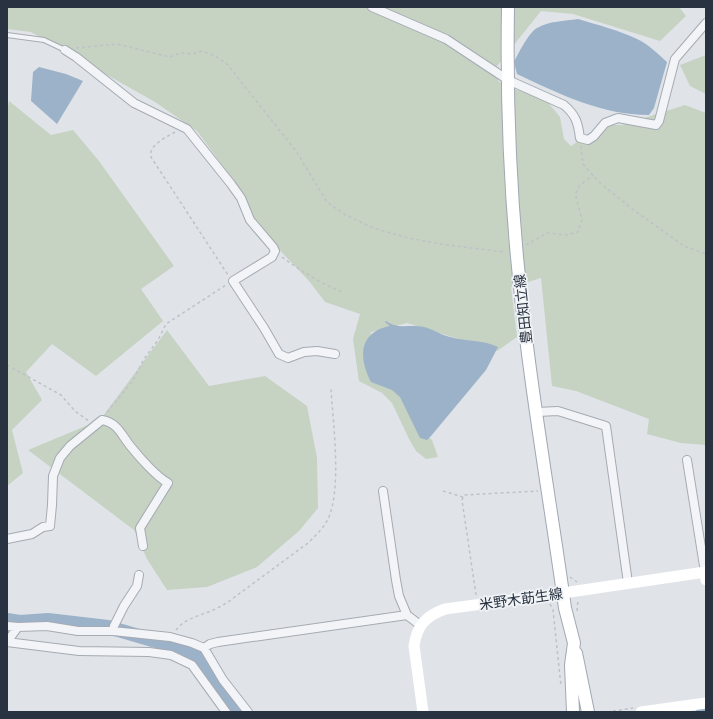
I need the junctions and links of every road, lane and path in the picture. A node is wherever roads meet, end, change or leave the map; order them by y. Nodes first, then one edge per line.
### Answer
1 (372, 7) edge
2 (508, 7) edge
3 (706, 24) edge
4 (7, 35) edge
5 (65, 50) junction
6 (508, 80) junction
7 (180, 126) junction
8 (580, 138) junction
9 (594, 175) junction
10 (520, 248) dead end
11 (505, 252) dead end
12 (275, 253) junction
13 (706, 254) edge
14 (233, 281) junction
15 (342, 292) dead end
16 (335, 354) dead end
17 (7, 365) edge
18 (330, 388) dead end
19 (537, 412) junction
20 (102, 420) junction
21 (94, 426) junction
22 (687, 460) dead end
23 (549, 490) junction
24 (383, 491) dead end
25 (443, 491) dead end
26 (463, 497) junction
27 (7, 539) edge
28 (142, 546) dead end
29 (706, 574) edge
30 (139, 575) dead end
31 (628, 583) junction
32 (563, 593) junction
33 (549, 595) junction
34 (476, 605) junction
35 (407, 615) junction
36 (420, 625) junction
37 (7, 626) edge
38 (18, 627) junction
39 (114, 631) junction
40 (170, 636) junction
41 (7, 642) edge
42 (574, 643) junction
43 (204, 648) junction
44 (561, 687) dead end
45 (706, 702) edge
46 (696, 708) edge
47 (587, 709) edge
48 (572, 710) edge
49 (226, 712) edge
50 (248, 712) edge
51 (422, 712) edge
52 (641, 712) edge

1 - 6 street
2 - 6 main road, 豊田知立線
3 - 8 street
4 - 5 lane
5 - 7 street
5 - 11 path
6 - 8 street
6 - 19 main road, 豊田知立線
7 - 12 street
7 - 14 path
8 - 9 path
9 - 10 path
9 - 13 path
12 - 14 street
12 - 15 path
14 - 16 street
14 - 20 path
17 - 21 path
18 - 40 path
19 - 23 main road, 豊田知立線
19 - 31 street
20 - 21 street
20 - 28 street
21 - 27 street
22 - 29 street
23 - 26 path
23 - 32 main road, 豊田知立線
24 - 35 street
25 - 26 path
26 - 34 path
29 - 31 main road, 米野木莇生線
30 - 39 street
31 - 32 main road, 米野木莇生線
32 - 33 main road, 米野木莇生線
32 - 42 main road, 豊田知立線
33 - 34 main road, 米野木莇生線
33 - 44 path
34 - 36 main road, 米野木莇生線
35 - 36 street
35 - 43 street
36 - 51 main road
37 - 38 street
38 - 39 street
38 - 41 street
39 - 40 street
40 - 43 street
41 - 49 street
42 - 47 main road, 豊田知立線
42 - 48 main road, 豊田知立線
43 - 50 street
45 - 46 main road
46 - 52 main road

